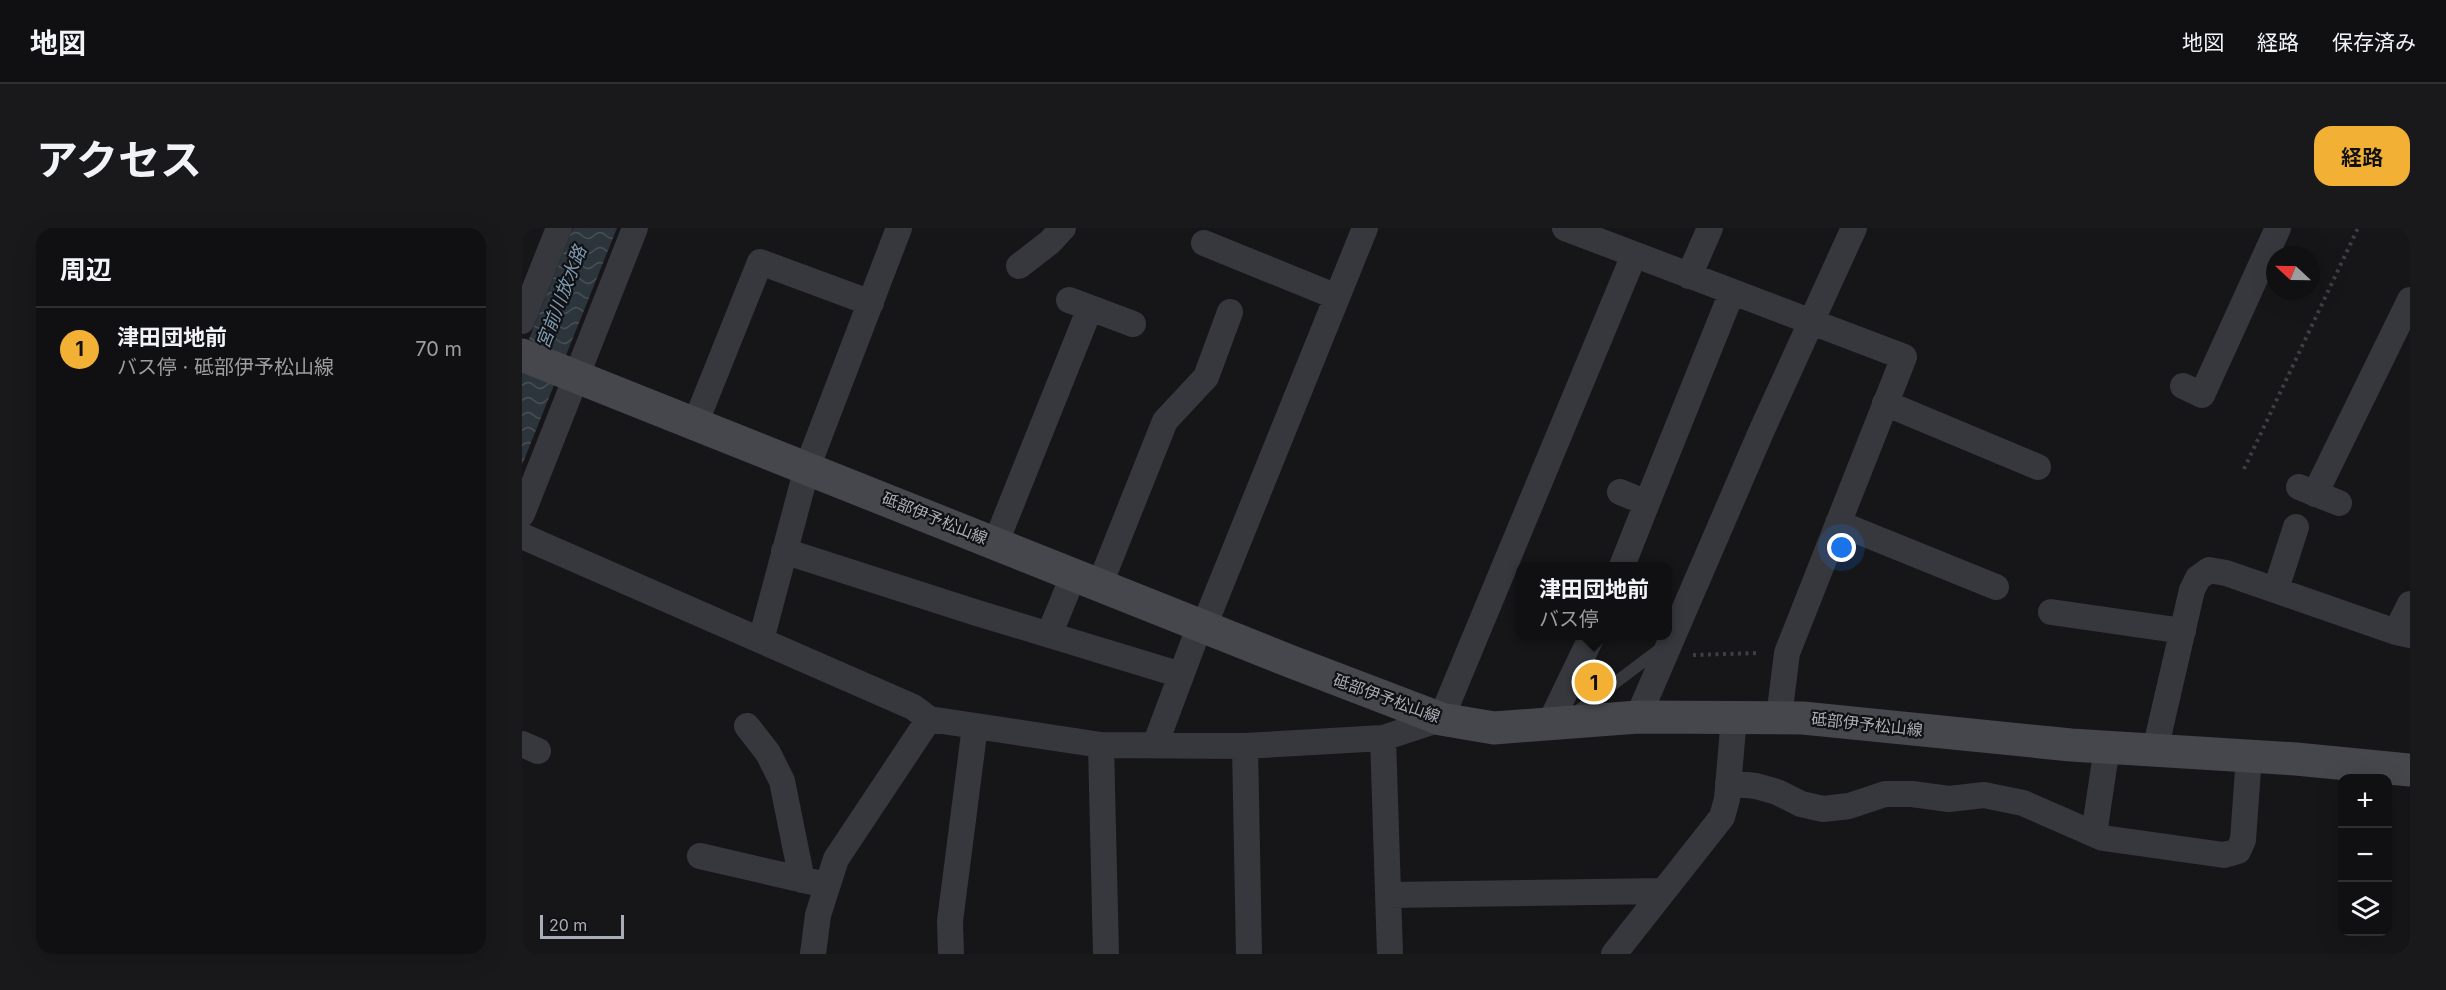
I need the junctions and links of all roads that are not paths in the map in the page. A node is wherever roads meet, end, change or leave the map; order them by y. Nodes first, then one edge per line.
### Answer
1 (559, 228) edge
2 (635, 228) edge
3 (899, 228) edge
4 (1063, 228) edge
5 (1365, 228) edge
6 (1565, 228) edge
7 (1710, 228) edge
8 (1854, 228) edge
9 (2278, 228) edge
10 (1203, 244) edge
11 (1634, 255) junction
12 (1019, 266) dead end
13 (1689, 276) junction
14 (1732, 292) junction
15 (1337, 297) junction
16 (2410, 300) edge
17 (871, 303) junction
18 (1230, 312) dead end
19 (522, 321) edge
20 (1811, 322) junction
21 (1133, 324) dead end
22 (522, 355) edge
23 (570, 374) junction
24 (2183, 386) dead end
25 (1885, 403) junction
26 (695, 424) junction
27 (2038, 467) dead end
28 (807, 468) junction
29 (1620, 492) dead end
30 (1647, 503) junction
31 (2339, 503) dead end
32 (522, 514) edge
33 (1838, 523) junction
34 (2296, 527) dead end
35 (522, 536) edge
36 (996, 542) junction
37 (784, 551) junction
38 (1624, 562) edge
39 (1087, 579) junction
40 (1996, 587) dead end
41 (2276, 589) junction
42 (2410, 604) edge
43 (2050, 612) dead end
44 (1202, 626) junction
45 (2183, 631) junction
46 (2403, 633) edge
47 (1049, 635) junction
48 (1672, 639) edge
49 (761, 640) junction
50 (1590, 640) edge
51 (1671, 640) edge
52 (1668, 648) junction
53 (1181, 675) junction
54 (1638, 717) junction
55 (1734, 717) junction
56 (1779, 717) junction
57 (929, 719) junction
58 (1441, 719) junction
59 (1557, 722) junction
60 (747, 726) dead end
61 (975, 726) junction
62 (1383, 738) junction
63 (1101, 745) junction
64 (1155, 745) junction
65 (1245, 746) junction
66 (2107, 747) junction
67 (2155, 750) junction
68 (2249, 756) junction
69 (2410, 770) edge
70 (1728, 783) junction
71 (2094, 834) junction
72 (700, 856) dead end
73 (802, 880) junction
74 (827, 886) junction
75 (1663, 891) junction
76 (1389, 895) junction
77 (813, 954) edge
78 (951, 954) edge
79 (1106, 954) edge
80 (1249, 954) edge
81 (1390, 954) edge
82 (1614, 954) edge

1 - 19 street
2 - 23 street
3 - 17 street
4 - 12 street
5 - 15 street
6 - 11 street
7 - 13 street
8 - 20 street
9 - 24 street
10 - 15 street
11 - 13 street
11 - 58 street
13 - 14 street
14 - 20 street
14 - 30 street
15 - 44 street
16 - 31 street
17 - 26 street
17 - 28 street
18 - 39 street
20 - 25 street
20 - 48 street
21 - 36 street
22 - 23 main road, 砥部伊予松山線
23 - 26 main road, 砥部伊予松山線
23 - 32 street
25 - 27 street
25 - 33 street
26 - 28 main road, 砥部伊予松山線
28 - 36 main road, 砥部伊予松山線
28 - 37 street
29 - 30 street
30 - 38 street
33 - 40 street
33 - 56 street
34 - 41 street
35 - 49 street
36 - 39 main road, 砥部伊予松山線
37 - 47 street
37 - 49 street
39 - 44 main road, 砥部伊予松山線
39 - 47 street
41 - 45 street
41 - 46 street
42 - 46 street
43 - 45 street
44 - 53 street
44 - 58 main road, 砥部伊予松山線
45 - 67 street
47 - 53 street
49 - 57 street
50 - 59 street
51 - 52 street
52 - 54 street
52 - 59 lane
53 - 64 street
54 - 55 main road, 砥部伊予松山線
54 - 59 main road, 砥部伊予松山線
55 - 56 main road, 砥部伊予松山線
55 - 70 street
56 - 66 main road, 砥部伊予松山線
57 - 61 street
57 - 74 street
58 - 59 main road, 砥部伊予松山線
58 - 62 street
60 - 73 street
61 - 63 street
61 - 78 street
62 - 65 street
62 - 76 street
63 - 64 street
63 - 79 street
64 - 65 street
65 - 80 street
66 - 67 main road, 砥部伊予松山線
66 - 71 street
67 - 68 main road, 砥部伊予松山線
68 - 69 main road, 砥部伊予松山線
68 - 71 street
70 - 71 street
70 - 75 street
72 - 73 street
73 - 74 street
74 - 77 street
75 - 76 street
75 - 82 street
76 - 81 street

